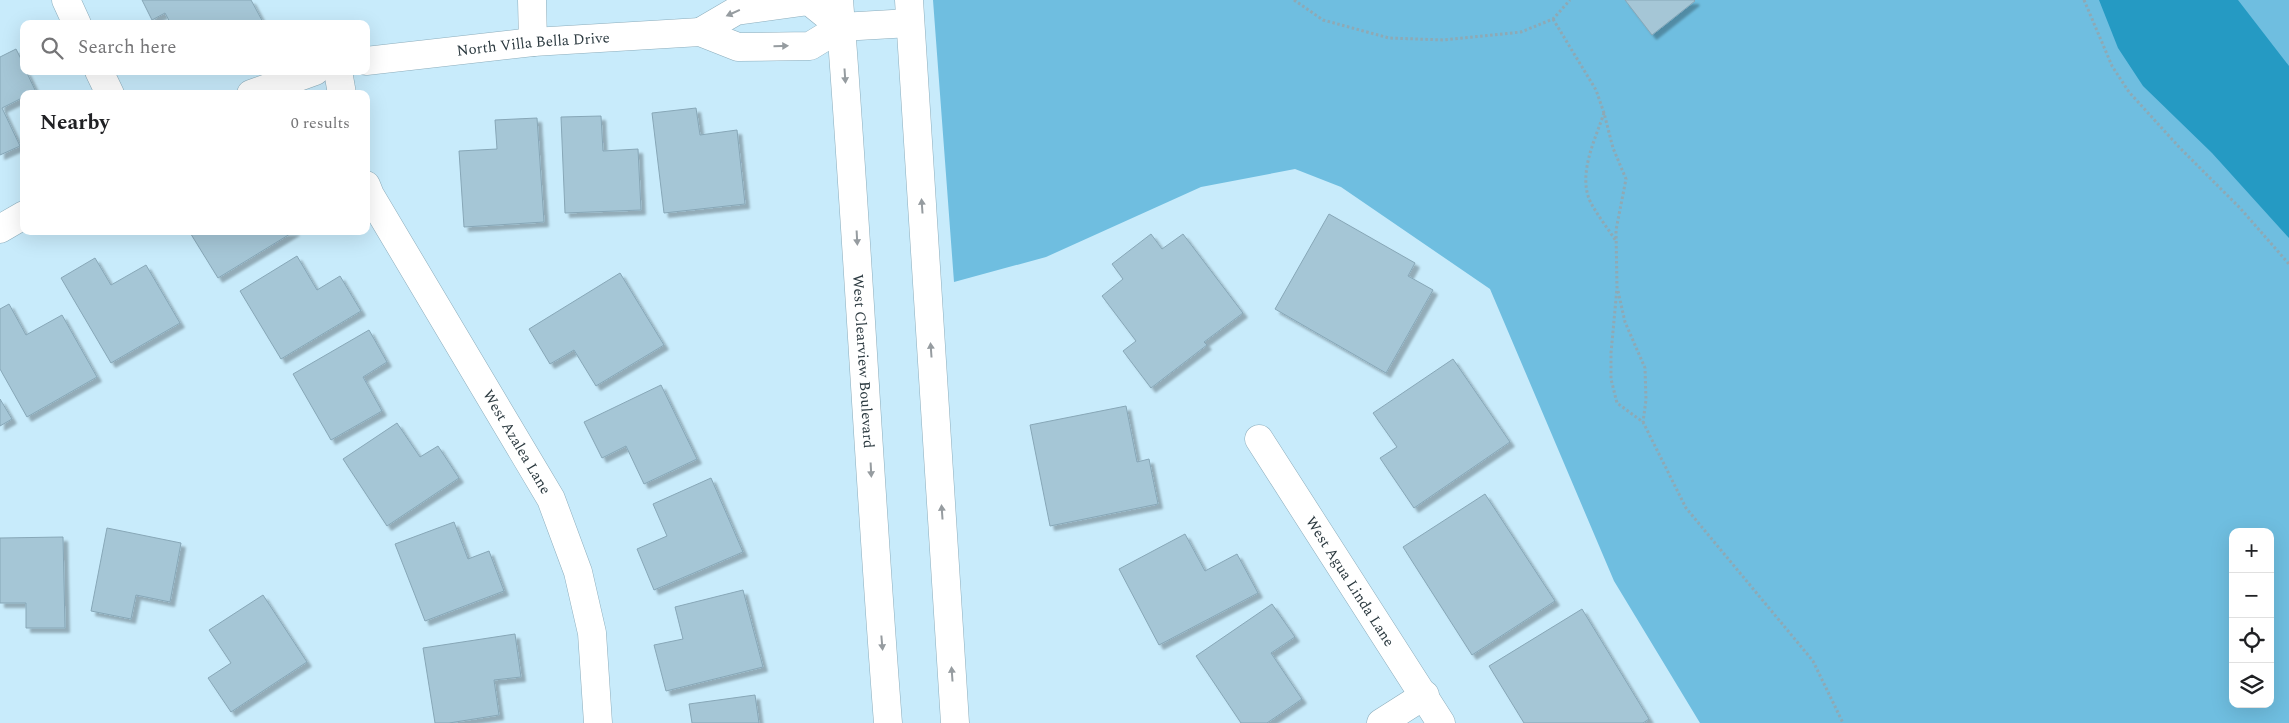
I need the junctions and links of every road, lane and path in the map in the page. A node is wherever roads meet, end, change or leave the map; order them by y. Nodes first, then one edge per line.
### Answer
1 (66, 0) edge
2 (532, 0) edge
3 (839, 0) edge
4 (1294, 0) edge
5 (1570, 0) edge
6 (2084, 0) edge
7 (910, 11) edge
8 (1552, 18) junction
9 (75, 20) edge
10 (841, 27) junction
11 (700, 32) junction
12 (533, 42) junction
13 (370, 61) edge
14 (102, 75) edge
15 (304, 75) edge
16 (339, 75) edge
17 (108, 90) edge
18 (261, 90) edge
19 (341, 90) edge
20 (1604, 113) junction
21 (370, 195) edge
22 (20, 217) edge
23 (0, 229) edge
24 (1616, 241) junction
25 (2289, 264) edge
26 (1617, 288) junction
27 (1643, 422) junction
28 (1259, 439) dead end
29 (1425, 694) junction
30 (598, 723) edge
31 (888, 723) edge
32 (955, 723) edge
33 (1381, 723) edge
34 (1441, 723) edge
35 (1843, 723) edge

1 - 9 street
2 - 12 street
3 - 10 street, West Clearview Boulevard
4 - 8 path
5 - 8 path
6 - 25 path
7 - 10 street, North Villa Bella Drive
32 -> 7 street
8 - 20 path
11 -> 10 street, North Villa Bella Drive
10 -> 11 street, North Villa Bella Drive
10 -> 31 street, West Clearview Boulevard
11 - 12 street, North Villa Bella Drive
12 - 13 street, North Villa Bella Drive
14 - 17 street
15 - 18 street
16 - 19 street
20 - 24 path
20 - 24 path
21 - 30 street, West Azalea Lane
22 - 23 street
24 - 26 path
26 - 27 path
26 - 27 path
27 - 35 path
28 - 29 street, West Agua Linda Lane
29 - 33 street
29 - 34 street, West Agua Linda Lane

